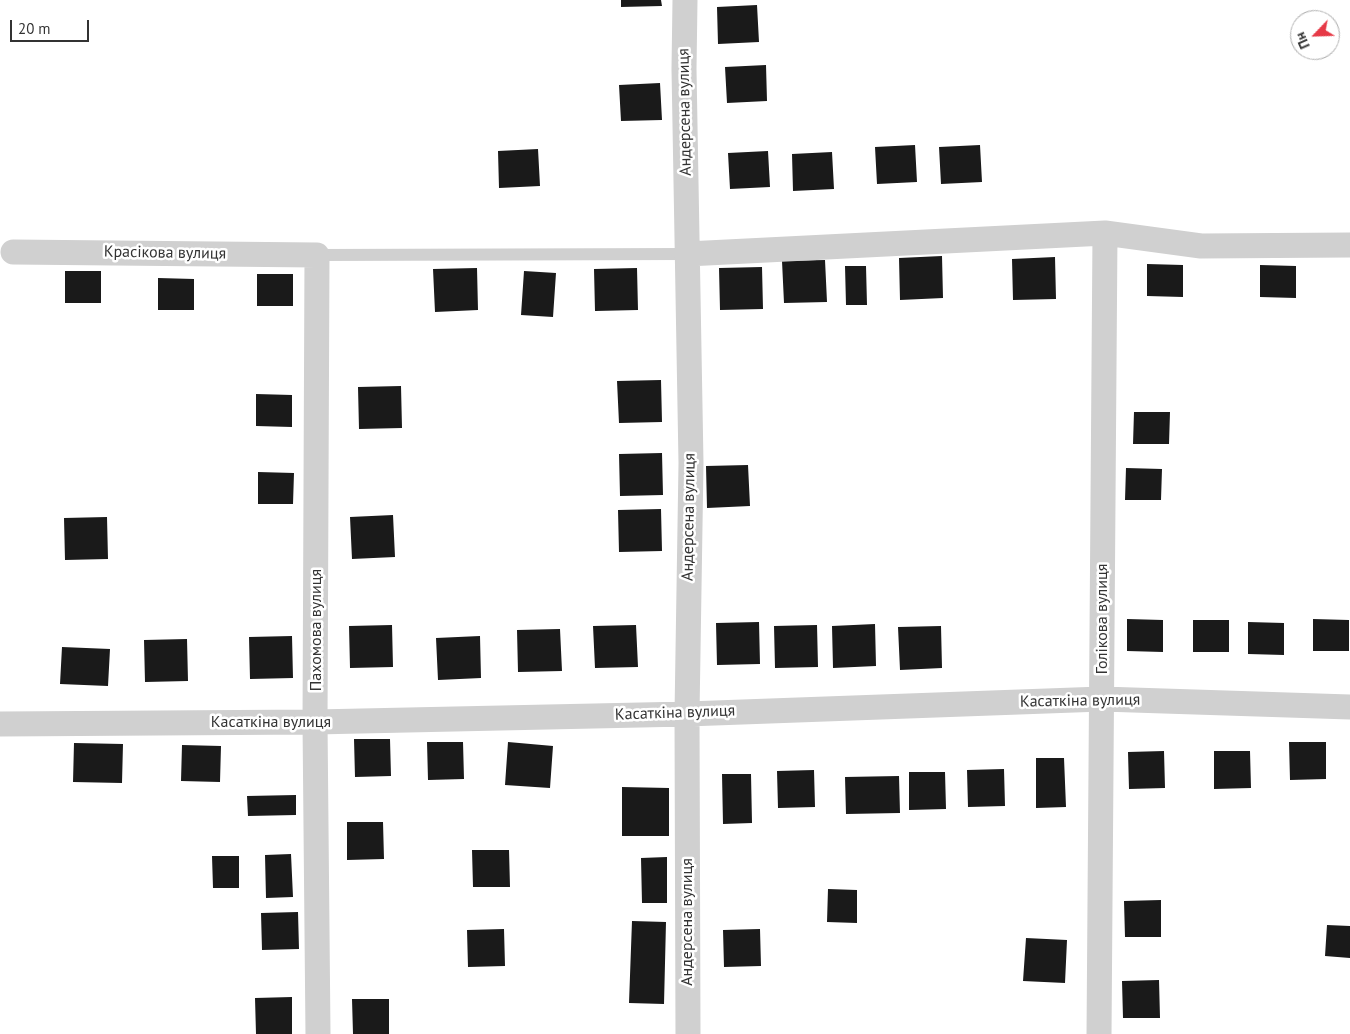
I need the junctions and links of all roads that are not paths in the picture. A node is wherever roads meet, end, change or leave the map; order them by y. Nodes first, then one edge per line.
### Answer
1 (685, 0) edge
2 (1105, 233) junction
3 (1350, 245) edge
4 (13, 252) dead end
5 (687, 254) junction
6 (317, 255) junction
7 (1102, 699) junction
8 (1350, 707) edge
9 (687, 714) junction
10 (315, 722) junction
11 (1, 724) edge
12 (318, 1034) edge
13 (688, 1034) edge
14 (1099, 1034) edge

1 - 5 street, Андерсена вулиця
2 - 3 street
2 - 5 street
2 - 7 street, Голікова вулиця
4 - 6 street, Красікова вулиця
5 - 6 lane
5 - 9 street, Андерсена вулиця
6 - 10 street, Пахомова вулиця
7 - 8 street, Касаткіна вулиця
7 - 9 street, Касаткіна вулиця
7 - 14 street, Голікова вулиця
9 - 10 street, Касаткіна вулиця
9 - 13 street, Андерсена вулиця
10 - 11 street, Касаткіна вулиця
10 - 12 street, Пахомова вулиця

